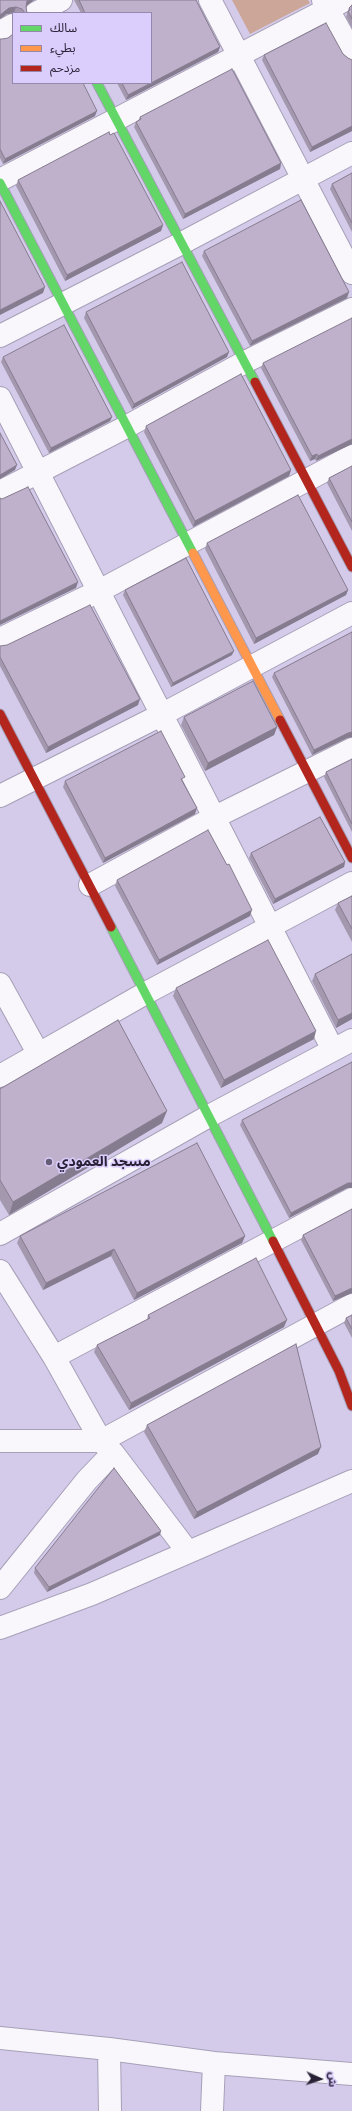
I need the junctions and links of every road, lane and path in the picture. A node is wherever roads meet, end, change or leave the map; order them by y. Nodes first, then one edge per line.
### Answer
1 (210, 0) edge
2 (332, 3) edge
3 (12, 26) edge
4 (0, 32) edge
5 (352, 53) edge
6 (239, 54) junction
7 (99, 84) edge
8 (117, 119) junction
9 (352, 153) edge
10 (303, 178) junction
11 (0, 181) edge
12 (182, 243) junction
13 (352, 273) edge
14 (64, 304) junction
15 (352, 309) edge
16 (0, 336) edge
17 (245, 362) junction
18 (0, 398) edge
19 (126, 427) junction
20 (352, 456) edge
21 (38, 472) junction
22 (306, 480) junction
23 (0, 492) edge
24 (187, 544) junction
25 (352, 567) edge
26 (99, 591) junction
27 (352, 613) edge
28 (0, 639) edge
29 (252, 668) junction
30 (0, 714) edge
31 (161, 715) junction
32 (352, 749) edge
33 (308, 773) junction
34 (33, 779) junction
35 (0, 796) edge
36 (213, 818) junction
37 (352, 858) edge
38 (352, 883) edge
39 (90, 885) junction
40 (269, 927) junction
41 (0, 984) edge
42 (144, 994) junction
43 (352, 1040) edge
44 (333, 1050) junction
45 (38, 1053) junction
46 (0, 1076) edge
47 (209, 1116) junction
48 (352, 1199) edge
49 (0, 1234) edge
50 (272, 1241) junction
51 (0, 1271) edge
52 (352, 1305) edge
53 (315, 1324) junction
54 (54, 1357) junction
55 (352, 1406) edge
56 (0, 1441) edge
57 (107, 1447) junction
58 (352, 1481) edge
59 (188, 1552) junction
60 (0, 1588) edge
61 (0, 1628) edge
62 (0, 2038) edge
63 (109, 2049) junction
64 (214, 2063) junction
65 (352, 2074) edge
66 (110, 2111) edge
67 (212, 2111) edge

1 - 6 street
2 - 5 street
2 - 6 street
3 - 4 street
6 - 8 street
6 - 10 street
7 - 8 street
8 - 11 street
8 - 12 street
9 - 10 street
10 - 12 street
10 - 13 street
11 - 14 street
12 - 14 street
12 - 17 street
14 - 16 street
14 - 19 street
15 - 17 street
17 - 19 street
17 - 22 street
18 - 21 street
19 - 21 street
19 - 24 street
20 - 22 street
21 - 23 street
21 - 26 street
22 - 24 street
22 - 25 street
24 - 26 street
24 - 29 street
26 - 28 street
26 - 31 street
27 - 29 street
29 - 31 street
29 - 33 street
30 - 34 street
31 - 34 street
31 - 36 street
32 - 33 street
33 - 36 street
33 - 37 street
34 - 35 street
34 - 39 street
36 - 39 street
36 - 40 street
38 - 40 street
39 - 42 street
40 - 42 street
40 - 44 street
41 - 45 street
42 - 45 street
42 - 47 street
43 - 44 street
44 - 47 street
45 - 46 street
47 - 49 street
47 - 50 street
48 - 50 street
50 - 53 street
50 - 54 street
51 - 54 street
52 - 53 street
53 - 55 street
53 - 57 street
54 - 57 street
56 - 57 street
57 - 59 street
57 - 60 street
58 - 59 street
59 - 61 street
62 - 63 street
63 - 64 street
63 - 66 street
64 - 65 street
64 - 67 street

